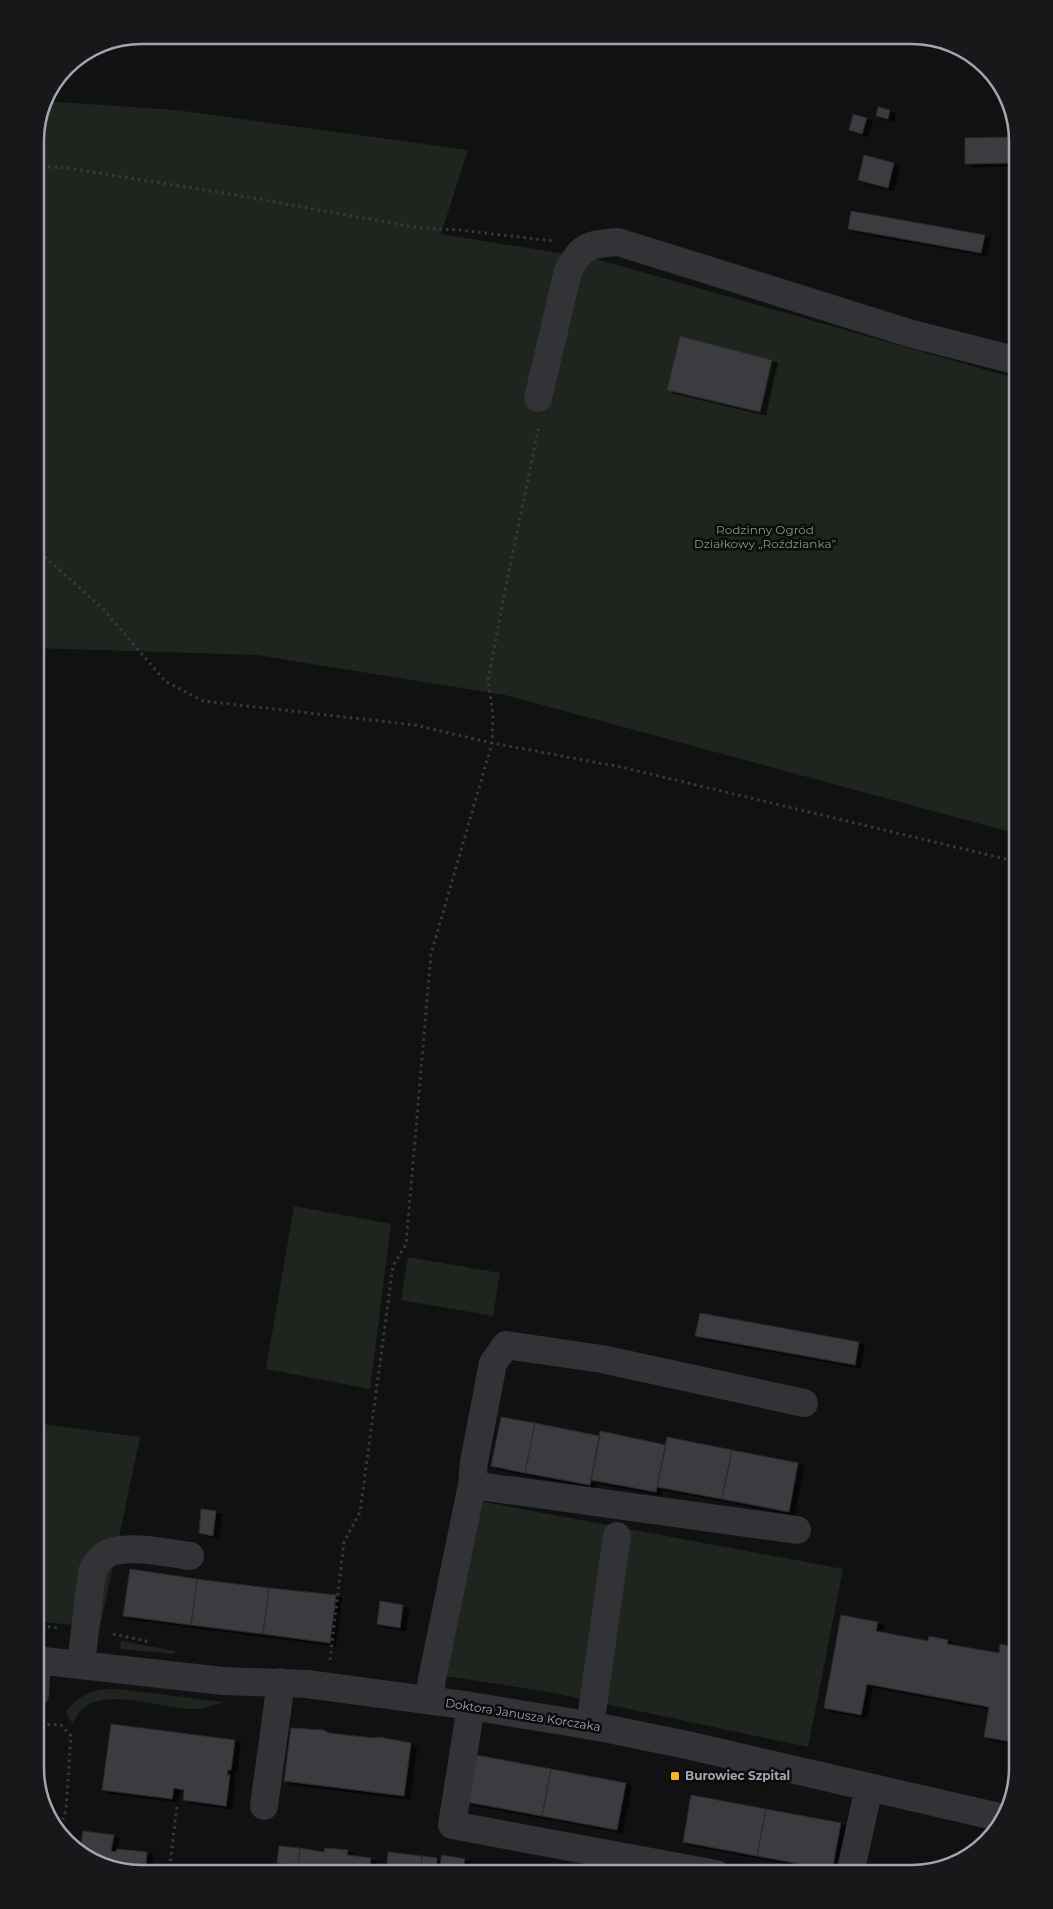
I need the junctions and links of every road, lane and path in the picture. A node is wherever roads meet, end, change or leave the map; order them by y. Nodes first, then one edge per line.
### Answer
1 (44, 167) edge
2 (584, 250) junction
3 (1009, 359) edge
4 (538, 398) joint
5 (44, 556) edge
6 (492, 743) junction
7 (1009, 860) edge
8 (804, 1403) dead end
9 (472, 1485) junction
10 (797, 1530) dead end
11 (617, 1536) dead end
12 (190, 1556) dead end
13 (44, 1661) edge
14 (81, 1664) junction
15 (329, 1665) dead end
16 (281, 1682) junction
17 (430, 1700) junction
18 (470, 1706) junction
19 (44, 1724) edge
20 (590, 1726) junction
21 (869, 1787) junction
22 (177, 1806) dead end
23 (264, 1806) dead end
24 (996, 1816) edge
25 (62, 1824) edge
26 (170, 1865) edge
27 (668, 1865) edge
28 (852, 1865) edge

1 - 2 path
2 - 3 street
2 - 4 street
4 - 6 path
5 - 6 path
6 - 7 path
6 - 15 path
8 - 9 street
9 - 10 street
9 - 17 street
11 - 20 street
12 - 14 street
13 - 14 street, Doktora Janusza Korczaka
14 - 16 street, Doktora Janusza Korczaka
16 - 17 street, Doktora Janusza Korczaka
16 - 23 street
17 - 18 street, Doktora Janusza Korczaka
18 - 20 street, Doktora Janusza Korczaka
18 - 27 street
19 - 25 path
20 - 21 street, Doktora Janusza Korczaka
21 - 24 street, Doktora Janusza Korczaka
21 - 28 street
22 - 26 path

